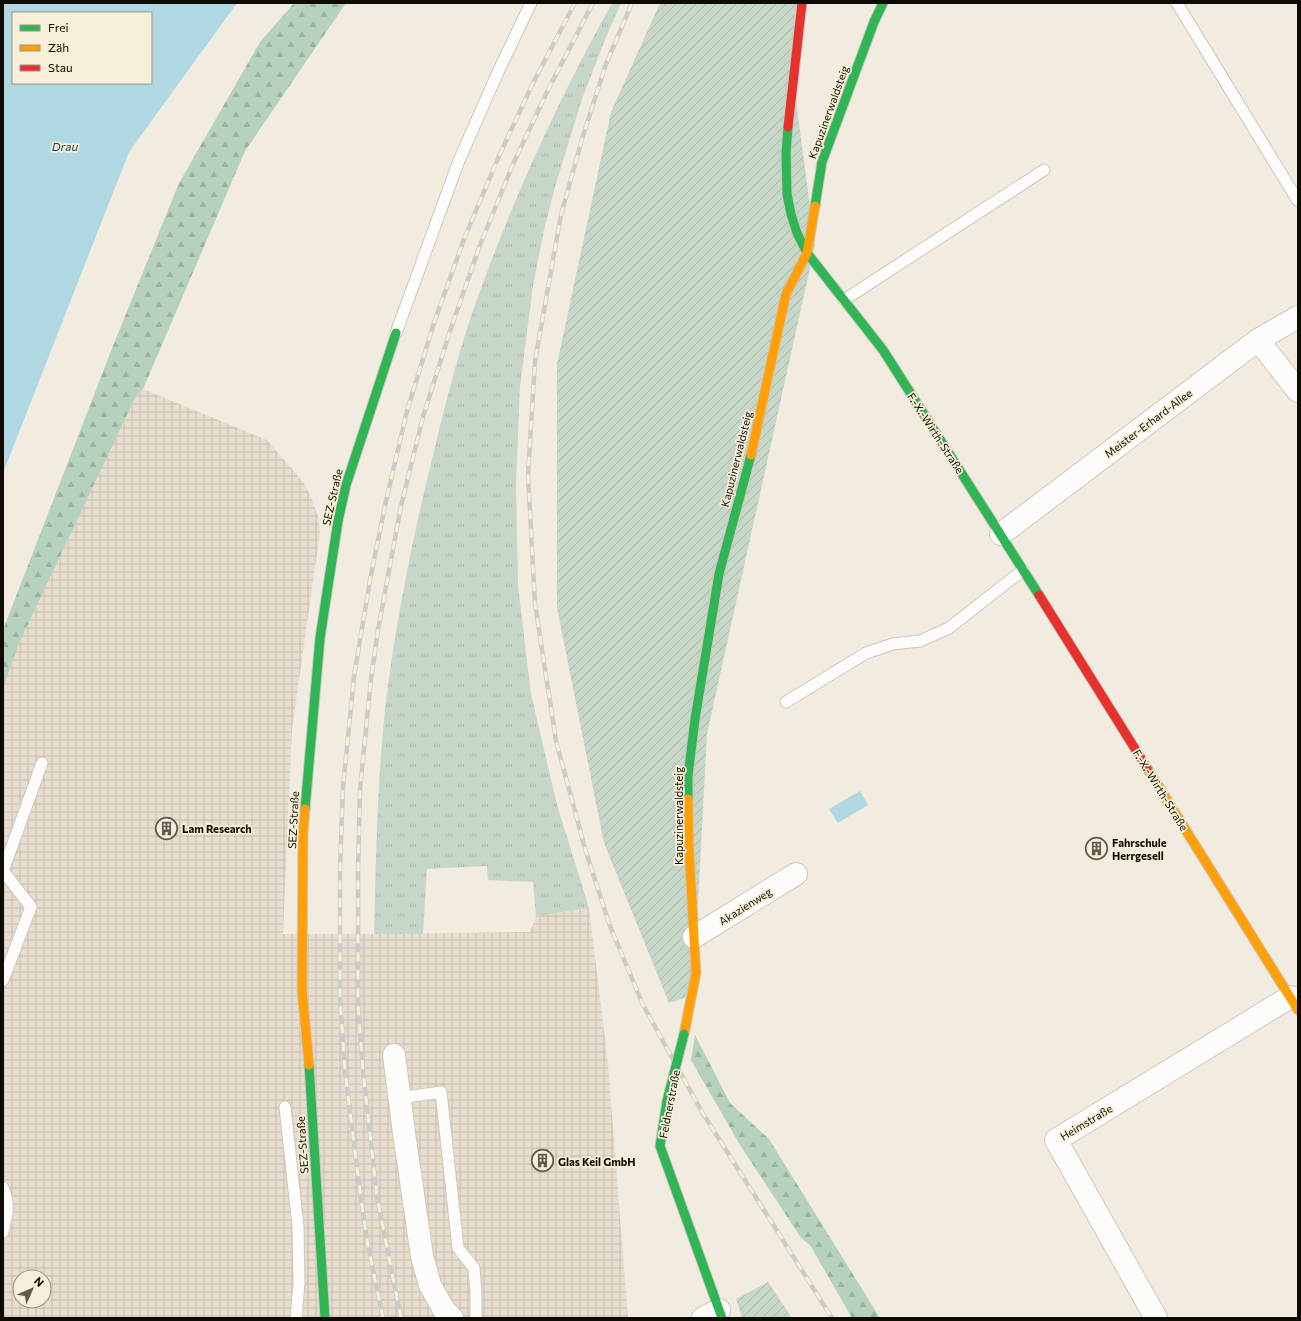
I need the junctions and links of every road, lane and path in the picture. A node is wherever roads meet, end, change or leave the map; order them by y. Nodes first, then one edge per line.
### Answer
1 (530, 3) edge
2 (802, 3) edge
3 (883, 3) edge
4 (1177, 3) edge
5 (1044, 170) dead end
6 (1298, 201) edge
7 (808, 253) junction
8 (844, 300) junction
9 (1298, 317) edge
10 (396, 334) joint
11 (1258, 340) junction
12 (1298, 391) edge
13 (1000, 534) junction
14 (1023, 570) junction
15 (786, 702) dead end
16 (42, 763) dead end
17 (796, 874) dead end
18 (694, 937) junction
19 (3, 980) edge
20 (1294, 1003) edge
21 (394, 1054) dead end
22 (399, 1098) junction
23 (285, 1107) dead end
24 (3, 1188) edge
25 (3, 1232) edge
26 (714, 1315) edge
27 (296, 1318) edge
28 (325, 1318) edge
29 (452, 1318) edge
30 (476, 1318) edge
31 (1156, 1318) edge

1 - 10 lane
2 - 7 street, F.-X.-Wirth-Straße
3 - 7 street, Kapuzinerwaldsteig
4 - 6 lane
5 - 8 lane
7 - 8 street, F.-X.-Wirth-Straße
7 - 18 street, Kapuzinerwaldsteig
8 - 13 street, F.-X.-Wirth-Straße
9 - 11 street, Meister-Erhard-Allee
10 - 28 street, SEZ-Straße
11 - 12 street
11 - 13 street, Meister-Erhard-Allee
13 - 14 street, F.-X.-Wirth-Straße
14 - 15 lane
14 - 20 street, F.-X.-Wirth-Straße
16 - 19 lane
17 - 18 street, Akazienweg
18 - 26 street, Feldnerstraße, bridge
20 - 31 street, Heimstraße
21 - 22 street
22 - 29 street
22 - 30 lane
23 - 27 lane
24 - 25 lane

